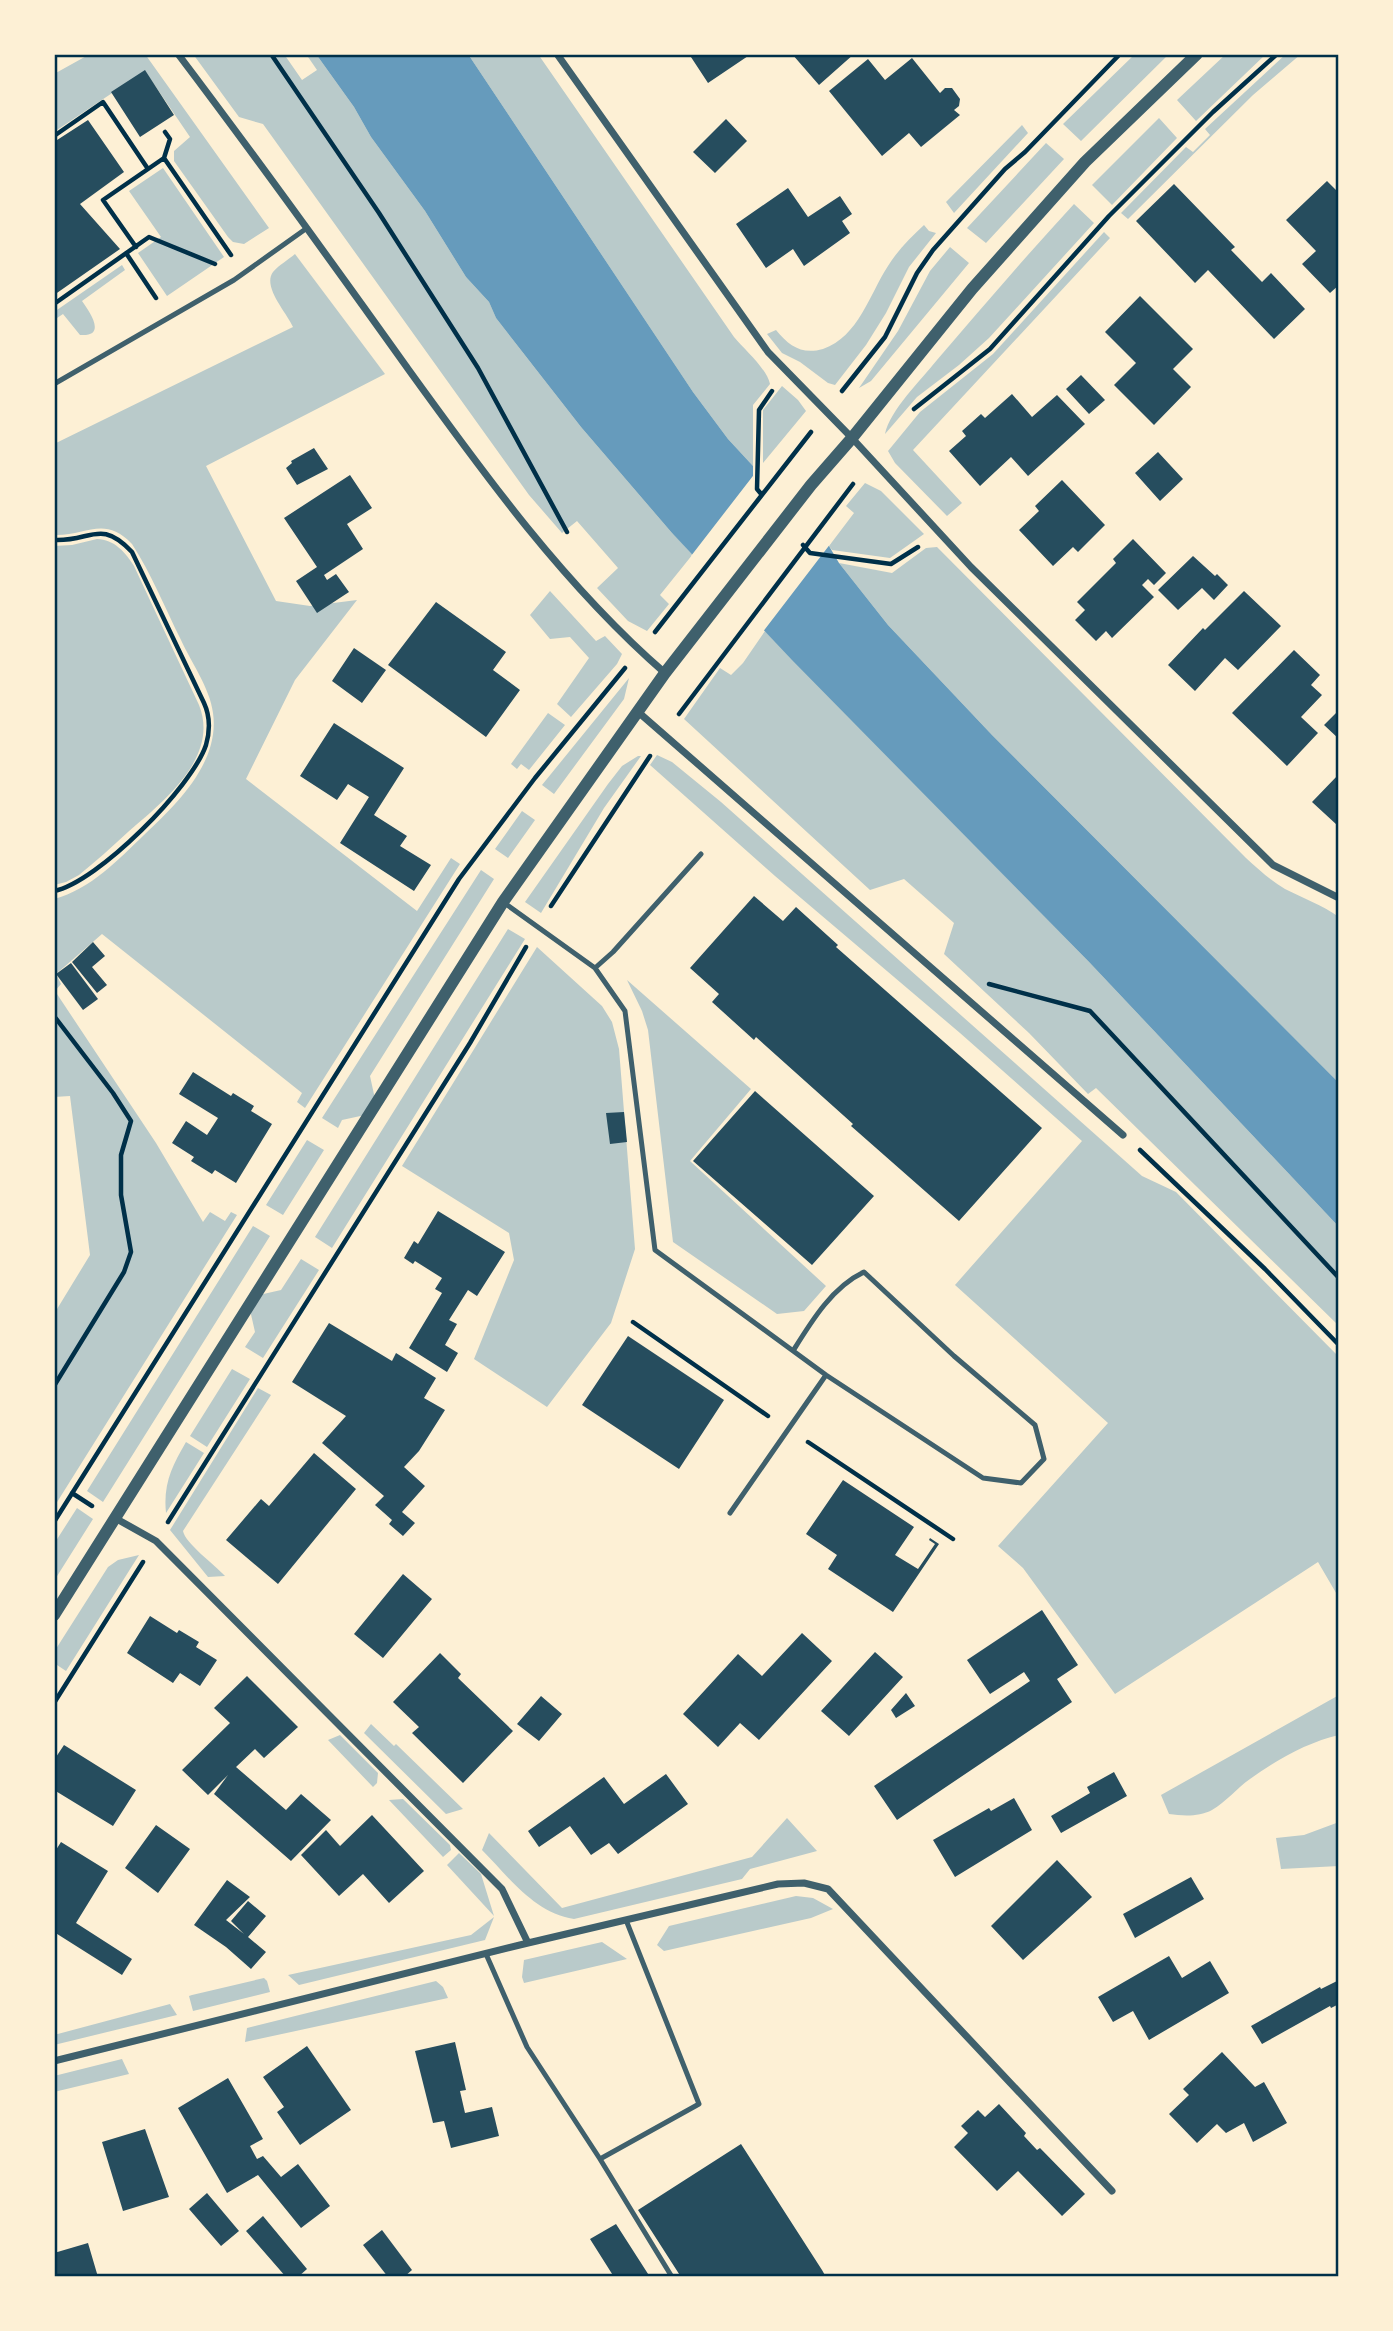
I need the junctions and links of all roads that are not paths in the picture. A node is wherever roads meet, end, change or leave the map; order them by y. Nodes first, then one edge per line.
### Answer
1 (178, 54) edge
2 (557, 54) edge
3 (1197, 54) edge
4 (307, 228) junction
5 (54, 384) edge
6 (852, 438) junction
7 (665, 673) junction
8 (637, 711) junction
9 (701, 854) dead end
10 (1339, 898) edge
11 (503, 902) junction
12 (595, 968) junction
13 (1123, 1135) road end
14 (793, 1351) junction
15 (826, 1376) junction
16 (730, 1513) dead end
17 (115, 1518) junction
18 (54, 1615) edge
19 (626, 1920) junction
20 (528, 1943) junction
21 (486, 1954) junction
22 (54, 2061) edge
23 (600, 2159) junction
24 (1112, 2191) dead end
25 (671, 2277) edge

1 - 4 street
2 - 6 street
3 - 6 street
4 - 5 lane
4 - 7 street
6 - 7 street
6 - 10 street
7 - 8 street
8 - 11 street
8 - 13 street
9 - 12 lane
11 - 12 lane
11 - 17 street
12 - 14 lane
14 - 15 lane
14 - 15 lane
15 - 16 lane
17 - 18 street
17 - 20 street
19 - 20 street
19 - 23 lane
19 - 24 street
20 - 21 street
21 - 22 street
21 - 23 lane
23 - 25 lane

